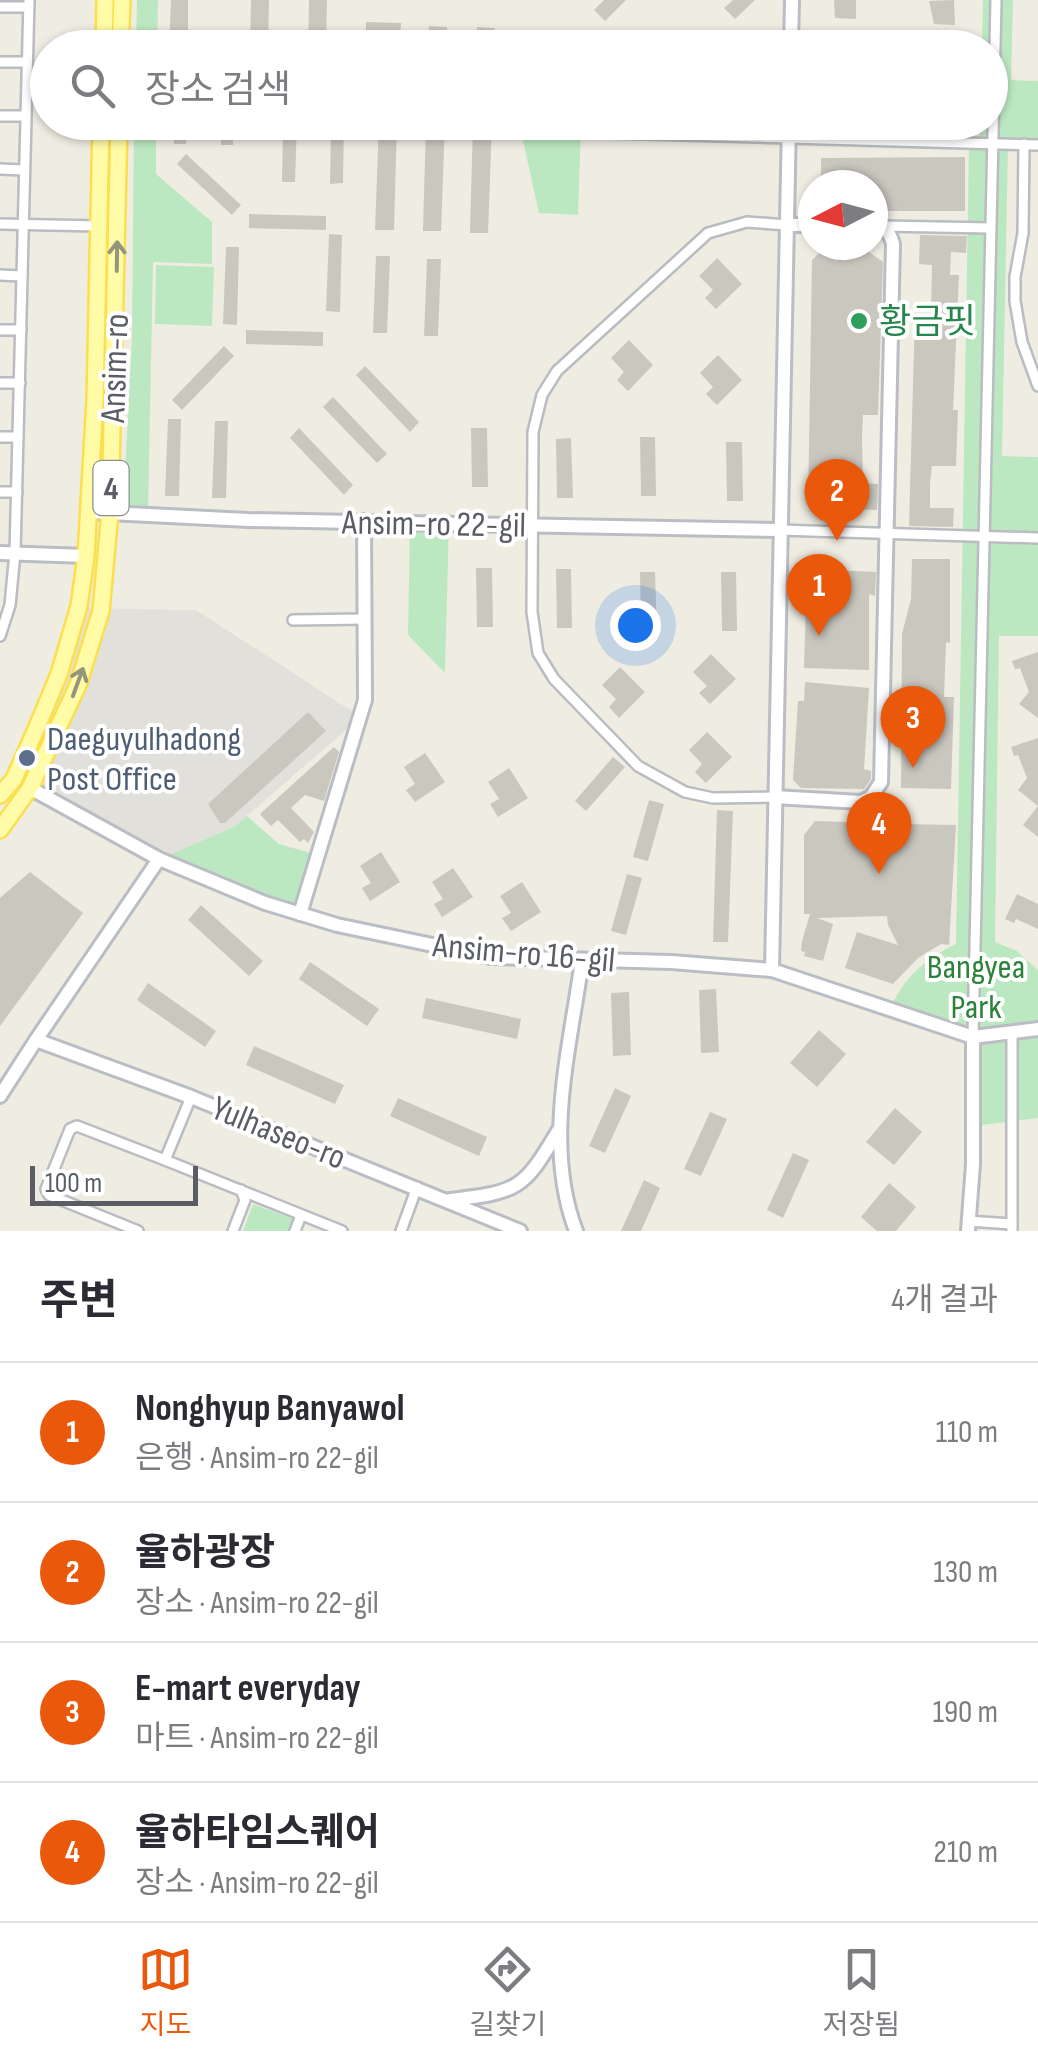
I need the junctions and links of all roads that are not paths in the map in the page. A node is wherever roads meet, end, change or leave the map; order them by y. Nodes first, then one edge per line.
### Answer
1 (105, 0) edge
2 (122, 0) edge
3 (792, 0) edge
4 (996, 0) edge
5 (29, 4) edge
6 (0, 7) edge
7 (104, 30) edge
8 (121, 30) edge
9 (791, 30) edge
10 (995, 30) edge
11 (0, 62) edge
12 (26, 62) junction
13 (0, 116) edge
14 (25, 116) junction
15 (101, 140) edge
16 (119, 140) edge
17 (789, 140) edge
18 (957, 140) edge
19 (992, 140) edge
20 (1024, 144) junction
21 (1038, 145) edge
22 (0, 169) edge
23 (24, 170) junction
24 (0, 224) edge
25 (23, 224) junction
26 (787, 225) junction
27 (798, 225) edge
28 (99, 226) junction
29 (888, 226) edge
30 (990, 228) junction
31 (888, 232) edge
32 (0, 276) edge
33 (22, 276) junction
34 (0, 330) edge
35 (21, 330) junction
36 (0, 383) edge
37 (20, 383) junction
38 (1038, 386) edge
39 (0, 437) edge
40 (18, 437) junction
41 (0, 492) edge
42 (17, 492) junction
43 (88, 512) junction
44 (110, 512) junction
45 (364, 522) junction
46 (532, 524) junction
47 (779, 530) junction
48 (886, 533) junction
49 (982, 536) junction
50 (1038, 538) edge
51 (7, 553) edge
52 (86, 556) junction
53 (4, 610) edge
54 (364, 619) junction
55 (294, 620) dead end
56 (0, 636) edge
57 (30, 788) junction
58 (0, 796) edge
59 (774, 796) junction
60 (0, 830) edge
61 (159, 859) junction
62 (300, 914) junction
63 (582, 960) junction
64 (772, 970) junction
65 (1038, 1029) edge
66 (1012, 1032) junction
67 (973, 1037) junction
68 (36, 1040) junction
69 (0, 1096) edge
70 (191, 1097) junction
71 (558, 1131) junction
72 (166, 1160) junction
73 (417, 1188) junction
74 (241, 1190) junction
75 (447, 1200) junction
76 (301, 1215) junction
77 (968, 1226) edge
78 (1012, 1227) edge
79 (138, 1231) edge
80 (232, 1231) edge
81 (296, 1231) edge
82 (342, 1231) edge
83 (402, 1231) edge
84 (520, 1231) edge
85 (576, 1231) edge

1 - 7 main road
2 - 8 main road
3 - 9 main road
4 - 10 street
5 - 6 street
5 - 12 street
11 - 12 street
12 - 14 street
13 - 14 street
14 - 23 street
15 - 28 main road, Ansim-ro / 4
44 -> 16 main road, Ansim-ro / 4
17 - 26 main road
18 - 20 street
19 - 30 street
20 - 21 street
20 - 38 street
22 - 23 street
23 - 25 street
24 - 25 street
25 - 28 street
25 - 33 street
26 - 27 main road
26 - 46 street
26 - 47 main road
28 - 43 main road, Ansim-ro / 4
29 - 30 street
30 - 49 street
31 - 48 main road
32 - 33 street
33 - 35 street
34 - 35 street
35 - 37 street
36 - 37 street
37 - 40 street
39 - 40 street
40 - 42 street
41 - 42 street
42 - 51 street
43 - 44 main road, Ansim-ro 22-gil
43 - 52 main road, Ansim-ro / 4
44 - 45 main road, Ansim-ro 22-gil
57 -> 44 main road, Ansim-ro / 4
45 - 46 main road, Ansim-ro 22-gil
45 - 54 main road
46 - 47 main road, Ansim-ro 22-gil
46 - 59 street
47 - 48 street
47 - 59 main road
48 - 49 street
48 - 59 main road
49 - 50 street
49 - 67 street
51 - 52 main road
51 - 53 street
52 - 58 main road, Ansim-ro / 4
53 - 56 street
54 - 55 street
54 - 62 main road
57 - 60 main road, Ansim-ro / 4
57 - 61 main road, Ansim-ro 16-gil
59 - 64 main road
61 - 62 main road, Ansim-ro 16-gil
61 - 68 main road
62 - 63 main road, Ansim-ro 16-gil
63 - 64 main road, Ansim-ro 16-gil
63 - 71 main road
64 - 67 main road, Ansim-ro 16-gil
65 - 66 main road, Ansim-ro 16-gil
66 - 67 main road, Ansim-ro 16-gil
66 - 78 street
67 - 77 main road
68 - 69 main road
68 - 70 main road, Yulhaseo-ro
70 - 72 street
70 - 73 main road, Yulhaseo-ro
71 - 75 main road
71 - 85 main road
72 - 74 street
72 - 79 street
73 - 75 main road, Yulhaseo-ro
73 - 83 street
74 - 76 street
74 - 80 street
75 - 84 main road, Yulhaseo-ro
76 - 81 street
76 - 82 street
77 - 78 street

